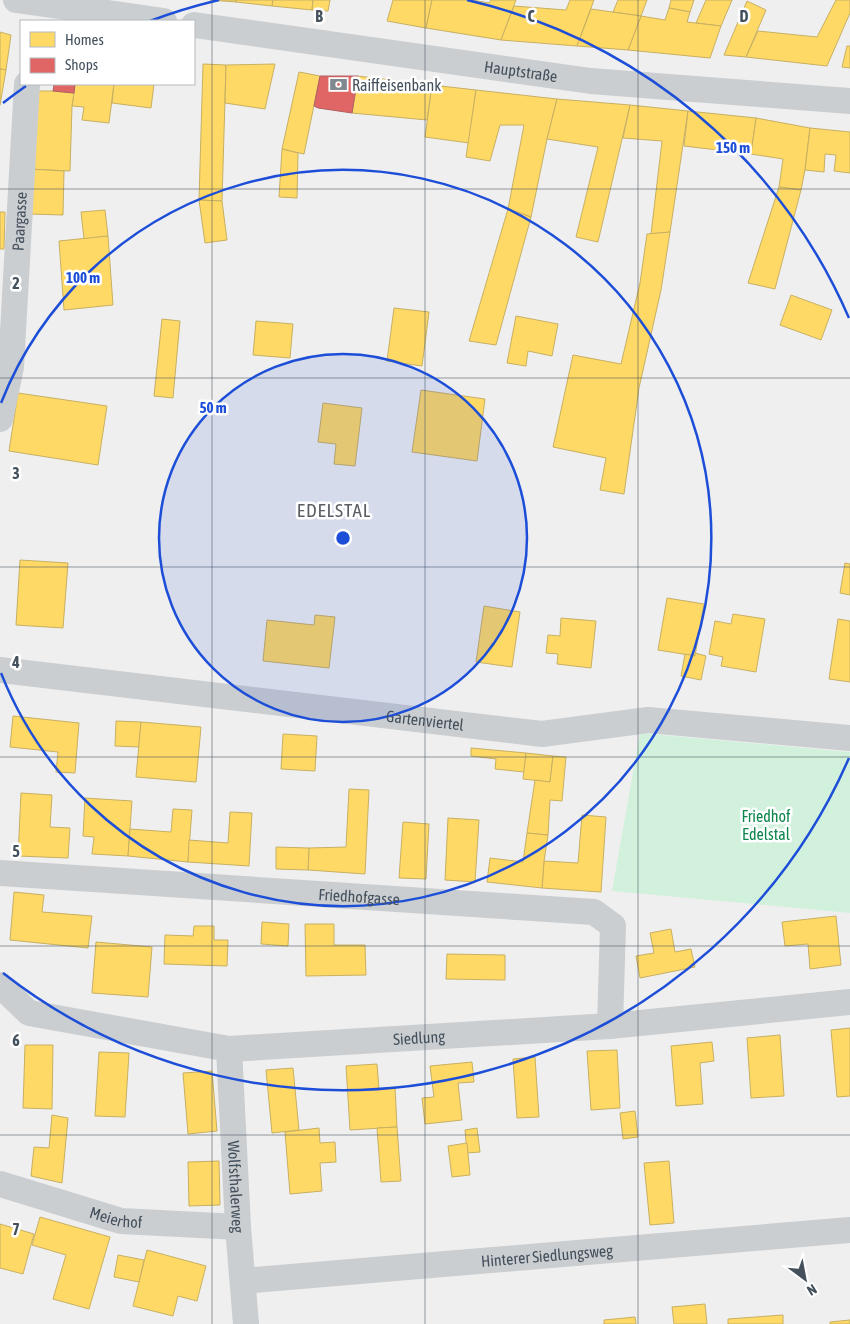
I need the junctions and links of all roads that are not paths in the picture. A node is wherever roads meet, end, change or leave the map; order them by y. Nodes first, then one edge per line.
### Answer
1 (26, 8) edge
2 (153, 20) edge
3 (195, 25) edge
4 (27, 85) edge
5 (850, 100) edge
6 (0, 419) edge
7 (0, 670) edge
8 (850, 738) edge
9 (0, 873) edge
10 (0, 985) edge
11 (850, 1002) edge
12 (610, 1026) junction
13 (229, 1049) junction
14 (0, 1184) edge
15 (238, 1227) junction
16 (850, 1230) edge
17 (243, 1281) junction
18 (246, 1324) edge

1 - 2 street
3 - 5 street, Hauptstraße
4 - 6 street, Paargasse
7 - 8 street, Gartenviertel
9 - 12 street, Friedhofgasse
10 - 13 street, Siedlung
11 - 12 street, Siedlung
12 - 13 street, Siedlung
13 - 15 street, Wolfsthalerweg
14 - 15 street, Meierhof
15 - 17 street, Wolfsthalerweg
16 - 17 street, Hinterer Siedlungsweg
17 - 18 street, Wolfsthalerweg

